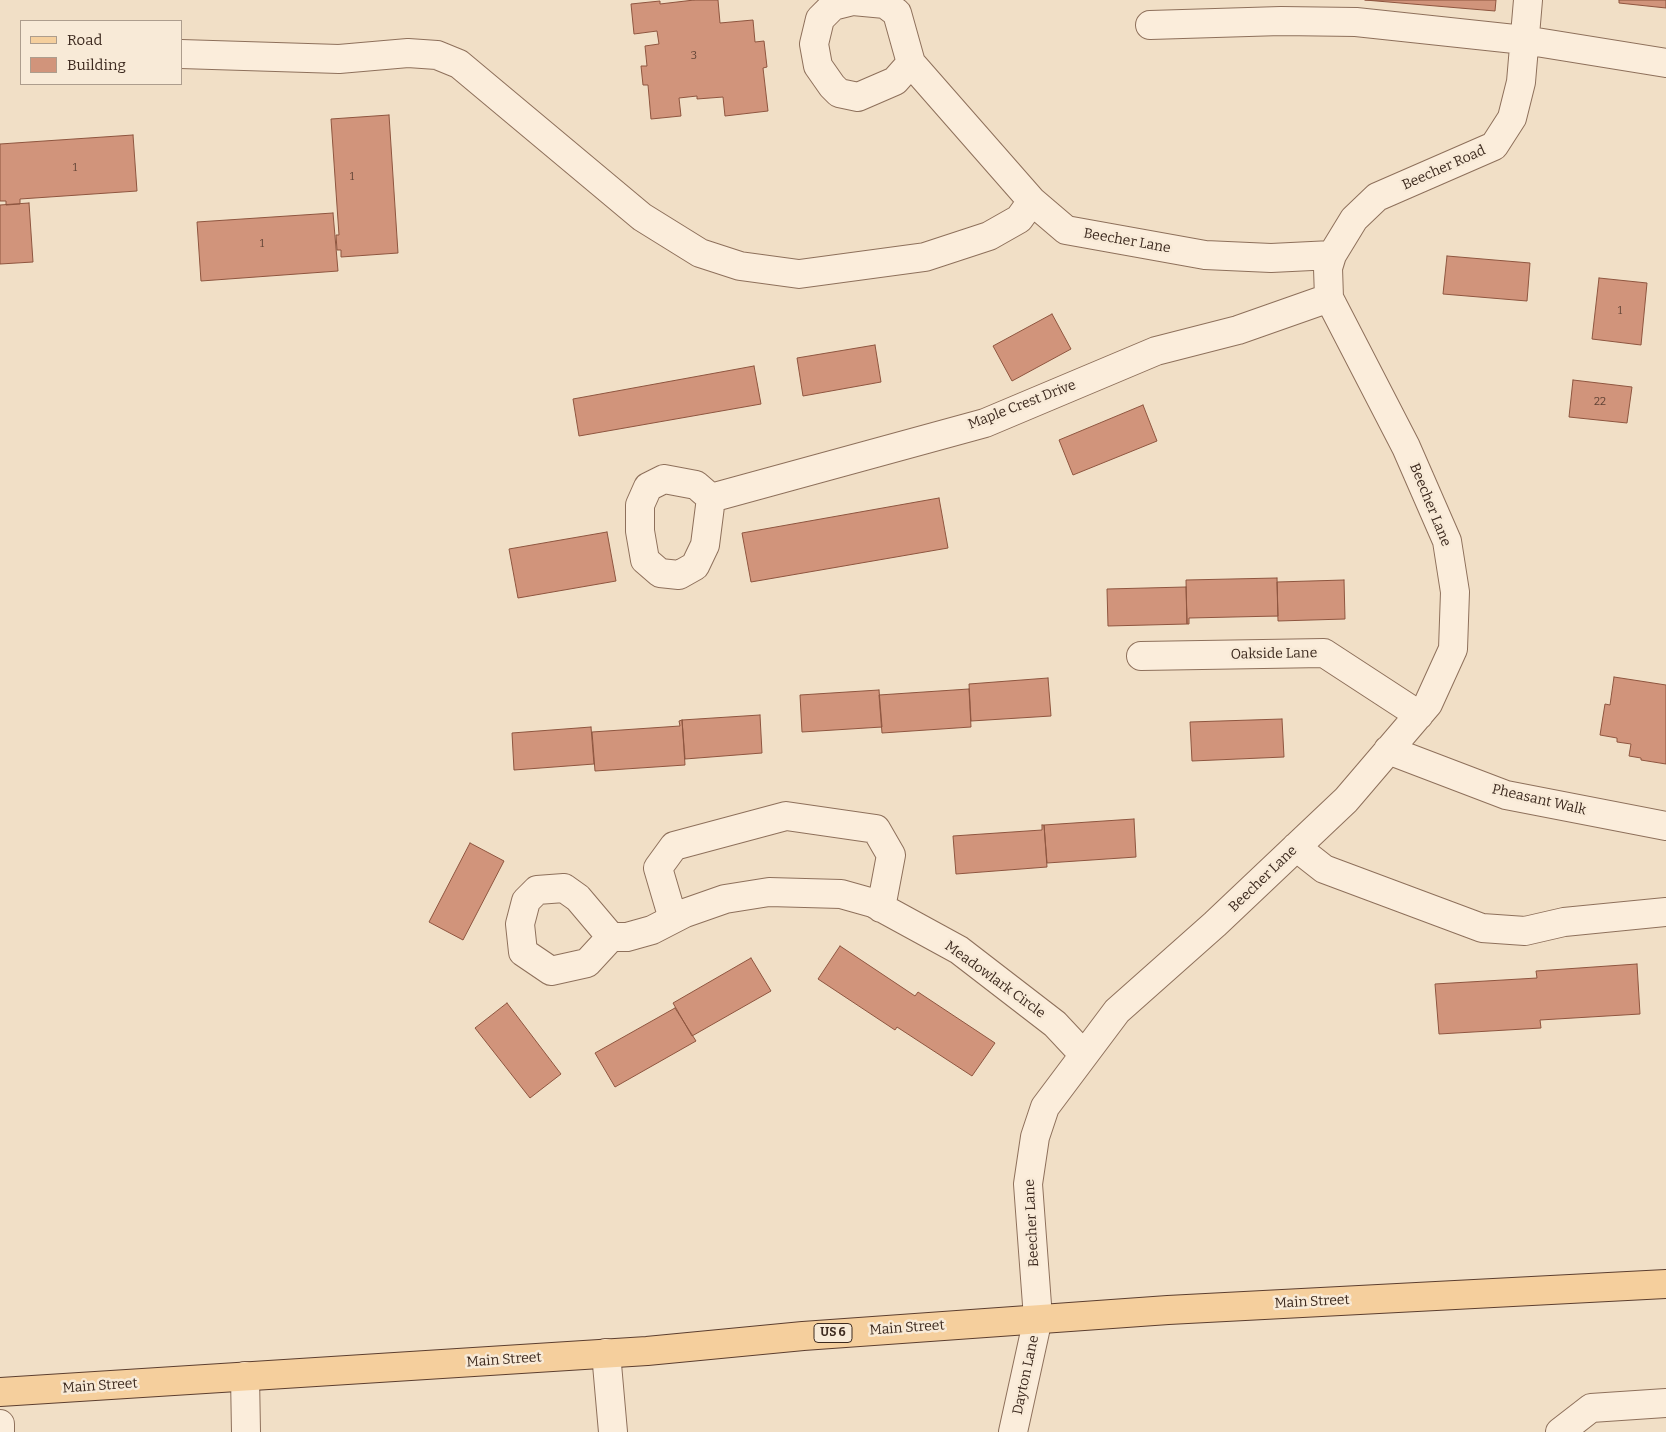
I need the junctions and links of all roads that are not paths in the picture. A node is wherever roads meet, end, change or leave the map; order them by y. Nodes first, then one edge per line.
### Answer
1 (1528, 0) edge
2 (1150, 25) dead end
3 (1524, 40) junction
4 (182, 54) edge
5 (911, 63) dead end
6 (1666, 63) edge
7 (1032, 201) junction
8 (1332, 255) junction
9 (1329, 298) junction
10 (711, 498) dead end
11 (1141, 656) dead end
12 (1419, 715) junction
13 (1388, 750) junction
14 (1666, 826) edge
15 (1296, 847) junction
16 (881, 908) junction
17 (1666, 912) edge
18 (673, 919) junction
19 (611, 937) dead end
20 (1084, 1055) junction
21 (1666, 1284) edge
22 (1038, 1318) junction
23 (606, 1353) junction
24 (245, 1376) junction
25 (0, 1392) edge
26 (1666, 1403) edge
27 (0, 1424) edge
28 (0, 1432) edge
29 (246, 1432) edge
30 (613, 1432) edge
31 (1013, 1432) edge
32 (1560, 1432) edge

1 - 3 street, Beecher Road
2 - 3 street
3 - 6 street
3 - 8 street, Beecher Road
4 - 7 street
5 - 7 street, Beecher Lane
7 - 8 street, Beecher Lane
8 - 9 street, Beecher Lane
9 - 10 street, Maple Crest Drive
9 - 12 street, Beecher Lane
11 - 12 street, Oakside Lane
12 - 13 street, Beecher Lane
13 - 14 street, Pheasant Walk
13 - 15 street, Beecher Lane
15 - 17 street
15 - 20 street, Beecher Lane
16 - 18 street, Meadowlark Circle
16 - 18 street
16 - 20 street, Meadowlark Circle
18 - 19 street, Meadowlark Circle
20 - 22 street, Beecher Lane
21 - 22 main road, Main Street / US 6
22 - 23 main road, Main Street / US 6
22 - 31 street, Dayton Lane
23 - 24 main road, Main Street / US 6
23 - 30 street
24 - 25 main road, Main Street / US 6
24 - 29 street
26 - 32 street
27 - 28 street

